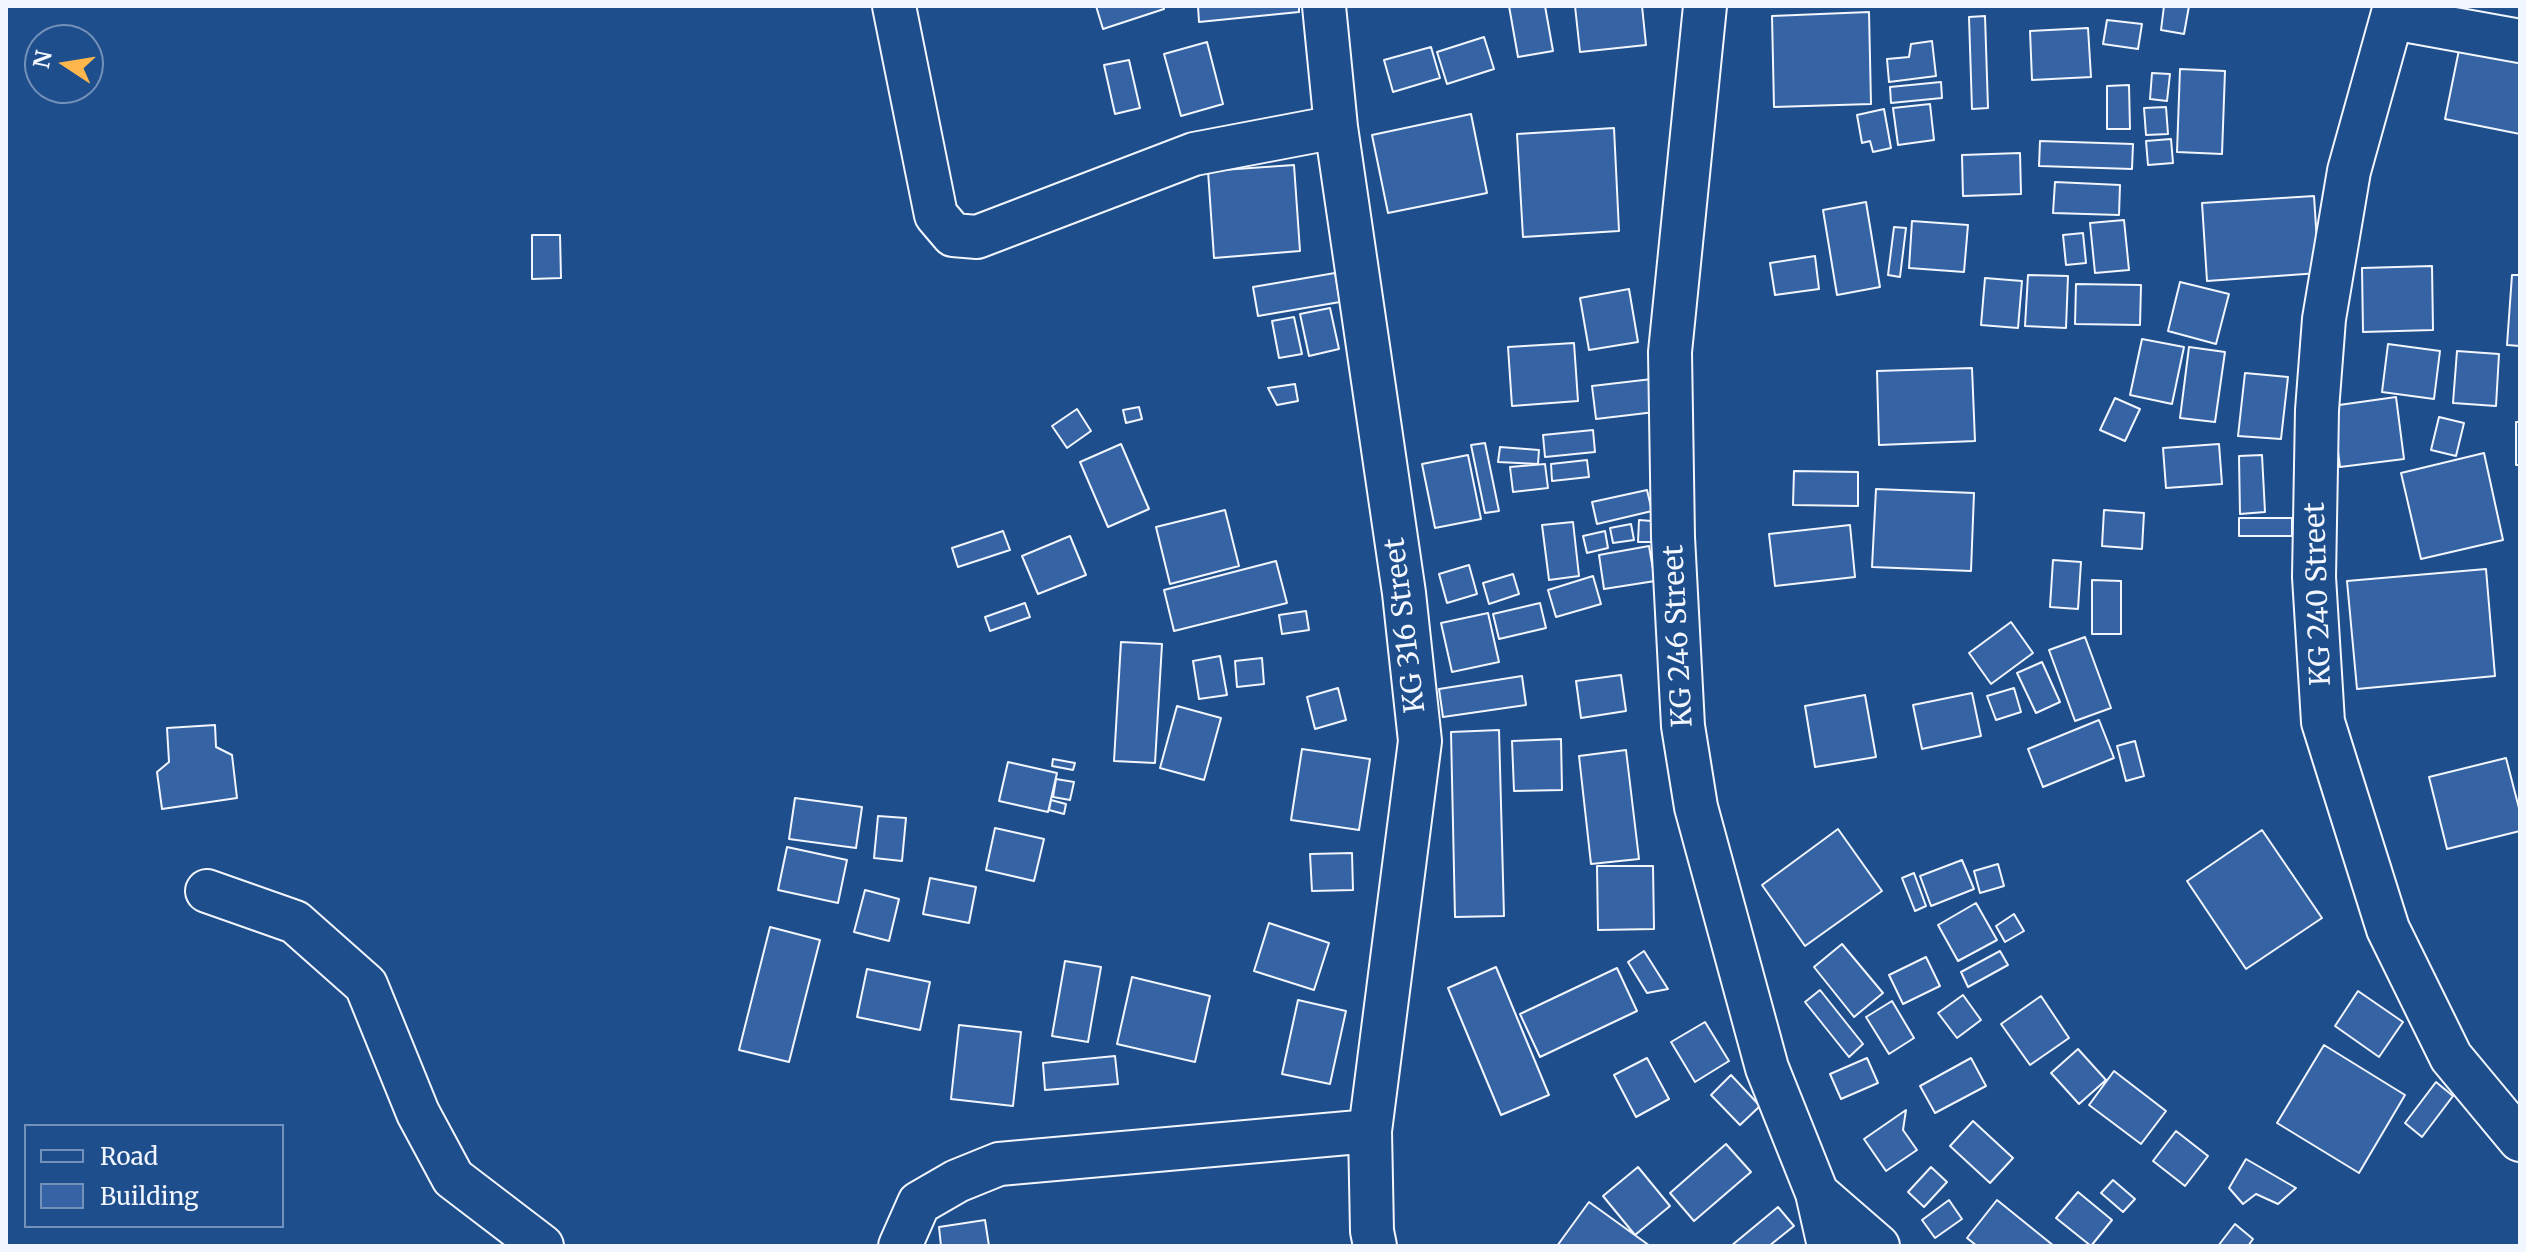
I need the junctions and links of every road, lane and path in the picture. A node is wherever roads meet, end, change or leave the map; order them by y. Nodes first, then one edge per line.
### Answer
1 (894, 6) edge
2 (1324, 6) edge
3 (1705, 6) edge
4 (2394, 12) edge
5 (2520, 41) edge
6 (1336, 127) junction
7 (207, 891) dead end
8 (1370, 1131) junction
9 (2520, 1140) edge
10 (1817, 1193) junction
11 (542, 1246) edge
12 (900, 1246) edge
13 (1375, 1246) edge
14 (1829, 1246) edge
15 (1878, 1246) edge

1 - 6 street
2 - 6 street, KG 316 Street
3 - 10 street, KG 246 Street
4 - 5 street
4 - 9 street, KG 240 Street
6 - 8 street, KG 316 Street
7 - 11 street
8 - 12 street
8 - 13 street, KG 316 Street
10 - 14 street, KG 246 Street
10 - 15 street

